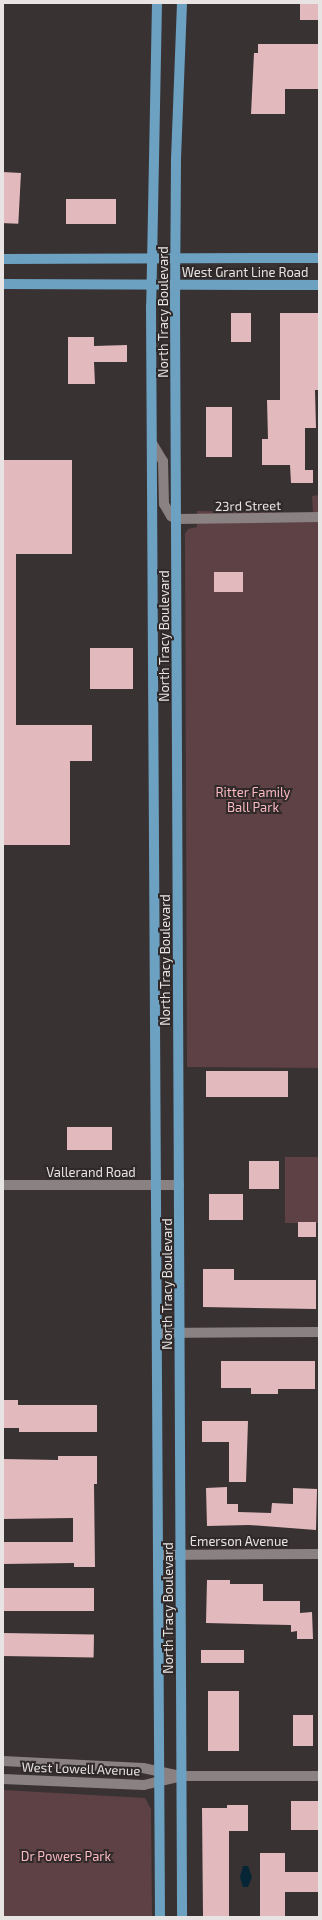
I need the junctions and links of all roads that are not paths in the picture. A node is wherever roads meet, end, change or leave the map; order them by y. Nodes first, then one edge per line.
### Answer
1 (157, 3) edge
2 (182, 3) edge
3 (151, 258) junction
4 (175, 258) junction
5 (319, 258) edge
6 (3, 259) edge
7 (3, 284) edge
8 (151, 284) junction
9 (175, 285) junction
10 (319, 285) edge
11 (152, 443) junction
12 (319, 517) edge
13 (177, 519) junction
14 (3, 1185) edge
15 (156, 1185) junction
16 (180, 1185) junction
17 (158, 1332) junction
18 (180, 1332) junction
19 (319, 1332) edge
20 (159, 1554) junction
21 (181, 1554) junction
22 (319, 1554) edge
23 (3, 1761) edge
24 (160, 1771) junction
25 (182, 1776) junction
26 (319, 1776) edge
27 (3, 1779) edge
28 (160, 1782) junction
29 (160, 1917) edge
30 (182, 1917) edge

1 - 3 main road, North Tracy Boulevard
2 - 4 main road, North Tracy Boulevard
3 - 4 main road, West Grant Line Road
3 - 6 main road, West Grant Line Road
3 - 8 main road, North Tracy Boulevard
4 - 5 main road, West Grant Line Road
4 - 9 main road, North Tracy Boulevard
7 - 8 main road, West Grant Line Road
8 - 9 main road, West Grant Line Road
8 - 11 main road, North Tracy Boulevard
9 - 10 main road, West Grant Line Road
9 - 13 main road, North Tracy Boulevard
11 - 13 street
11 - 15 main road, North Tracy Boulevard
12 - 13 street, 23rd Street
13 - 16 main road, North Tracy Boulevard
14 - 15 street, Vallerand Road
15 - 16 street, Vallerand Road
15 - 17 main road, North Tracy Boulevard
16 - 18 main road, North Tracy Boulevard
17 - 18 street
17 - 20 main road, North Tracy Boulevard
18 - 19 street
18 - 21 main road, North Tracy Boulevard
20 - 21 street, Emerson Avenue
20 - 24 main road, North Tracy Boulevard
21 - 22 street, Emerson Avenue
21 - 25 main road, North Tracy Boulevard
23 - 24 street, West Lowell Avenue
24 - 25 street, West Lowell Avenue
24 - 28 main road, North Tracy Boulevard
25 - 26 street, West Lowell Avenue
25 - 28 street, West Lowell Avenue
25 - 30 main road, North Tracy Boulevard
27 - 28 street, West Lowell Avenue
28 - 29 main road, North Tracy Boulevard

